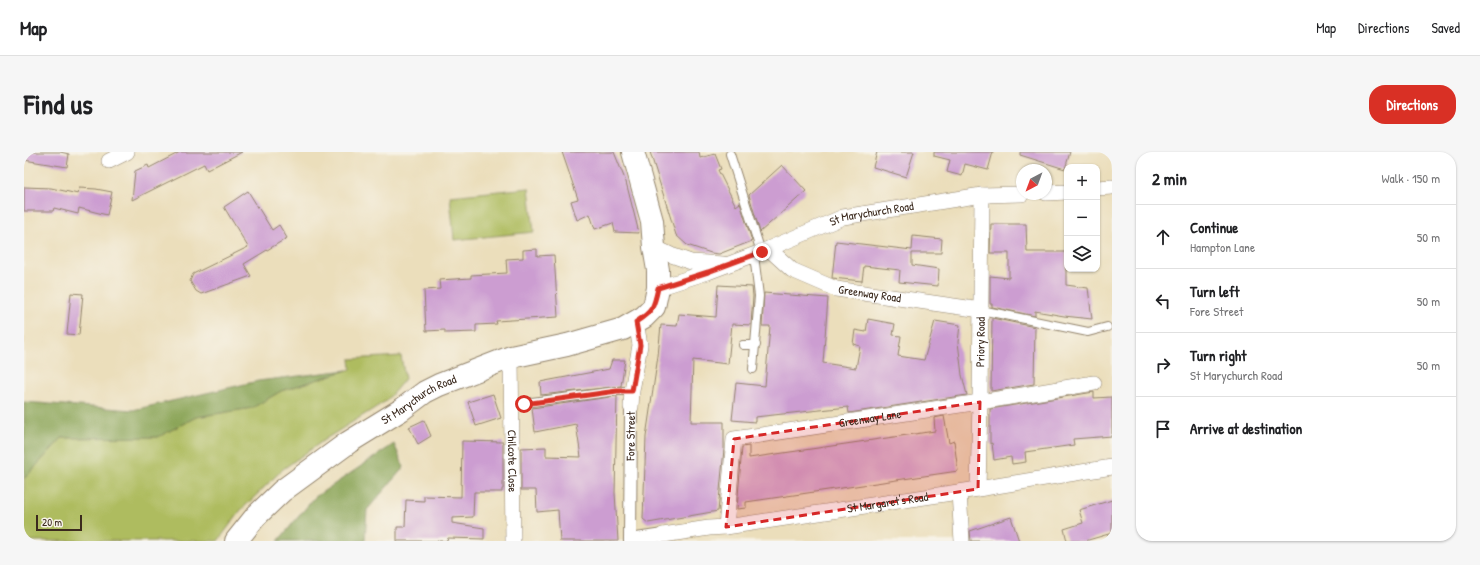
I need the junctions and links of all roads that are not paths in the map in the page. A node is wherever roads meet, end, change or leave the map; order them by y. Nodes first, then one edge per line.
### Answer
1 (127, 152) edge
2 (633, 152) edge
3 (730, 154) dead end
4 (109, 161) dead end
5 (1112, 187) edge
6 (1100, 188) edge
7 (1064, 192) edge
8 (1052, 193) edge
9 (1016, 194) edge
10 (982, 195) junction
11 (654, 247) junction
12 (761, 252) junction
13 (728, 264) junction
14 (658, 288) junction
15 (980, 310) junction
16 (636, 322) junction
17 (1107, 327) dead end
18 (742, 345) dead end
19 (756, 345) junction
20 (511, 357) junction
21 (753, 369) dead end
22 (1094, 383) dead end
23 (632, 391) junction
24 (980, 402) junction
25 (524, 404) dead end
26 (631, 407) joint
27 (1112, 467) edge
28 (978, 489) junction
29 (959, 492) junction
30 (726, 527) junction
31 (709, 534) edge
32 (663, 535) joint
33 (236, 541) edge
34 (512, 541) edge
35 (630, 541) edge
36 (962, 541) edge

1 - 4 street
2 - 11 main road
3 - 12 lane
5 - 6 street
7 - 8 street
9 - 10 street, St Marychurch Road
10 - 12 street, St Marychurch Road
10 - 15 street, Priory Road
11 - 13 street, St Marychurch Road
11 - 14 main road
12 - 13 street, St Marychurch Road
12 - 15 street, Greenway Road
12 - 19 lane
13 - 14 street, St Marychurch Road
14 - 16 main road
15 - 17 lane
15 - 24 street, Priory Road
16 - 20 main road, St Marychurch Road
16 - 23 street, Fore Street
18 - 19 lane
19 - 21 lane
20 - 33 main road, St Marychurch Road
20 - 34 street, Chilcote Close
22 - 24 street, Greenway Lane
23 - 25 lane
23 - 26 street, Fore Street
24 - 28 street, Priory Road
24 - 30 street, Greenway Lane
26 - 35 street, Fore Street
27 - 28 street, St Margaret's Road
28 - 29 street, St Margaret's Road
29 - 30 street, St Margaret's Road
29 - 36 street
30 - 31 street, St Margaret's Road
31 - 32 street, St Margaret's Road
32 - 35 street

